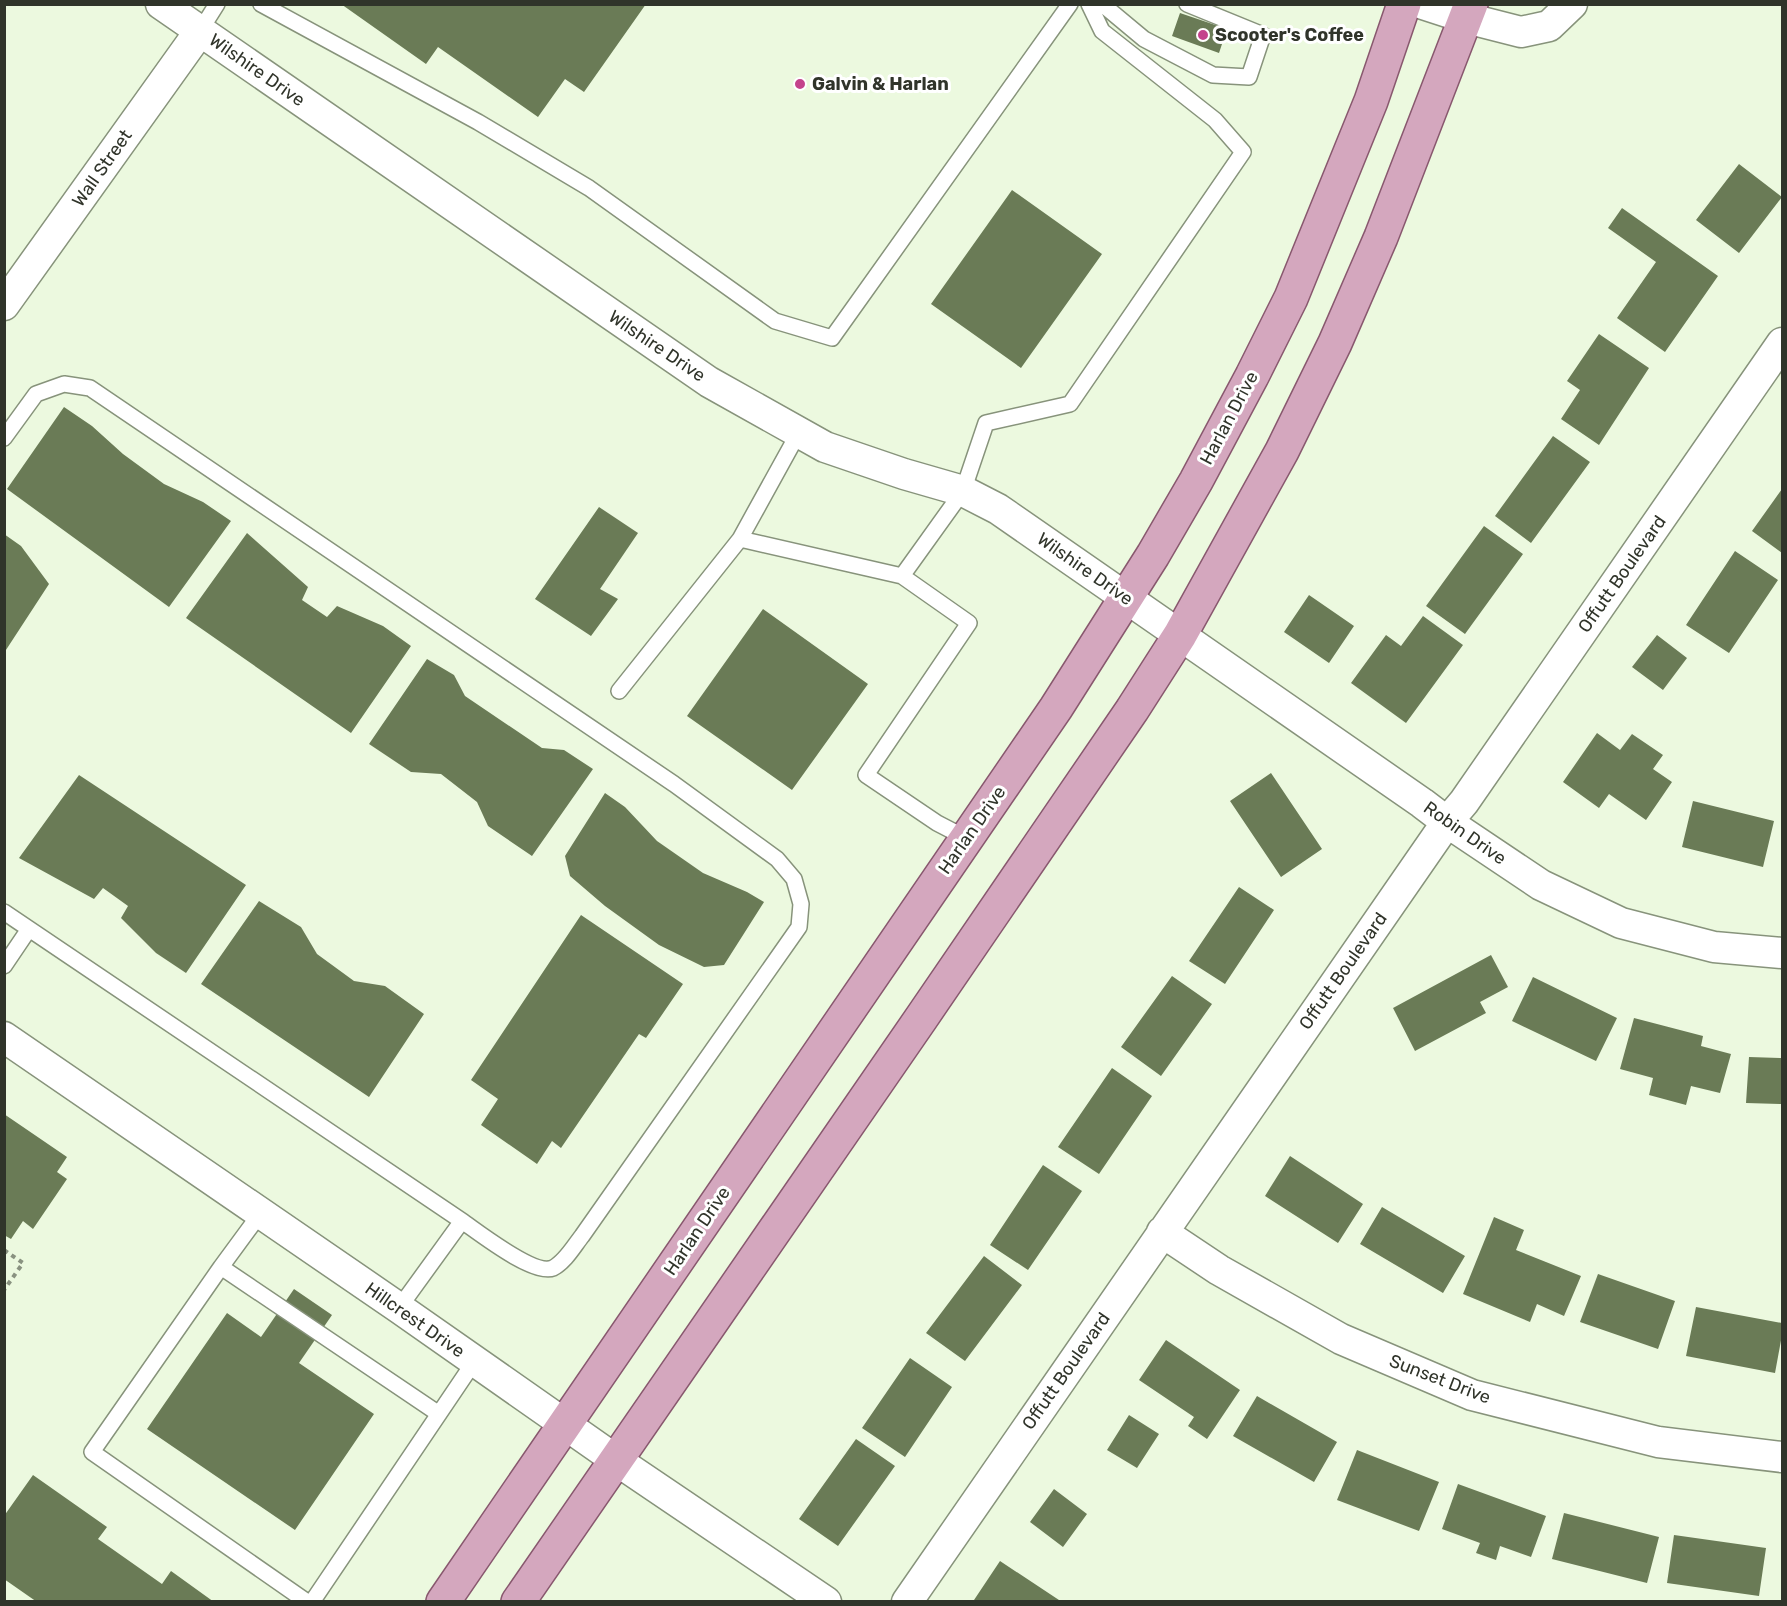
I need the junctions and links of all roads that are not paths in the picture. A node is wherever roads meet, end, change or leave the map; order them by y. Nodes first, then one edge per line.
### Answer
1 (161, 4) edge
2 (217, 4) edge
3 (261, 4) edge
4 (1070, 4) edge
5 (1089, 4) edge
6 (1102, 4) edge
7 (1187, 4) edge
8 (1404, 4) edge
9 (1423, 4) edge
10 (1572, 4) edge
11 (1468, 11) edge
12 (200, 31) junction
13 (4, 305) edge
14 (1782, 343) edge
15 (799, 432) junction
16 (4, 438) edge
17 (963, 491) junction
18 (740, 539) junction
19 (902, 576) junction
20 (1127, 598) junction
21 (1180, 635) junction
22 (619, 691) dead end
23 (1447, 822) junction
24 (966, 838) junction
25 (4, 912) edge
26 (29, 928) junction
27 (1782, 953) edge
28 (4, 966) edge
29 (4, 1037) edge
30 (261, 1214) junction
31 (462, 1221) junction
32 (1162, 1232) junction
33 (221, 1267) junction
34 (399, 1308) junction
35 (474, 1362) junction
36 (439, 1414) junction
37 (565, 1424) junction
38 (1782, 1457) edge
39 (616, 1460) junction
40 (310, 1602) edge
41 (442, 1602) edge
42 (518, 1602) edge
43 (826, 1602) edge
44 (907, 1602) edge

1 - 12 street, Wilshire Drive
2 - 12 lane
3 - 4 lane
5 - 17 lane
6 - 7 lane
8 - 20 main road, Harlan Drive
9 - 11 street
10 - 11 street
11 - 21 main road
12 - 13 street, Wall Street
12 - 15 street, Wilshire Drive
14 - 23 street, Offutt Boulevard
15 - 17 street, Wilshire Drive
15 - 18 lane
16 - 31 lane
17 - 19 lane
17 - 20 street, Wilshire Drive
18 - 19 lane
18 - 22 lane
19 - 24 lane
20 - 21 street, Wilshire Drive
20 - 24 main road, Harlan Drive
21 - 23 street, Robin Drive
21 - 39 main road
23 - 27 street, Robin Drive
23 - 32 street, Offutt Boulevard
24 - 37 main road, Harlan Drive
25 - 26 lane
26 - 28 lane
26 - 31 lane
29 - 30 street, Hillcrest Drive
30 - 33 lane
30 - 34 street, Hillcrest Drive
31 - 34 lane
32 - 38 street, Sunset Drive
32 - 44 street, Offutt Boulevard
33 - 36 lane
33 - 40 lane
34 - 35 street, Hillcrest Drive
35 - 36 lane
35 - 37 street, Hillcrest Drive
36 - 40 lane
37 - 39 street, Hillcrest Drive
37 - 41 main road, Harlan Drive
39 - 42 main road
39 - 43 street, Hillcrest Drive

